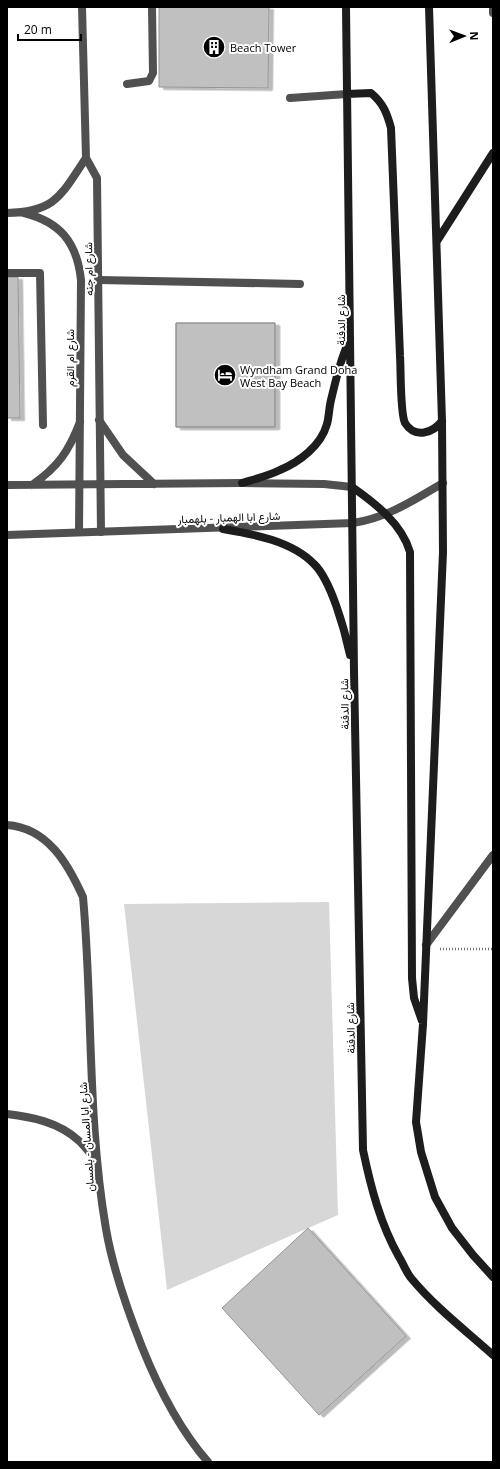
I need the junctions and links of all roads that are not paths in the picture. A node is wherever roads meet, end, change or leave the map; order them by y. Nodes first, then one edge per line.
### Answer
1 (82, 7) edge
2 (152, 7) edge
3 (346, 7) edge
4 (429, 7) edge
5 (493, 7) edge
6 (493, 12) edge
7 (127, 84) dead end
8 (347, 94) junction
9 (290, 98) dead end
10 (493, 154) edge
11 (86, 158) junction
12 (7, 213) edge
13 (24, 213) junction
14 (437, 241) junction
15 (7, 273) edge
16 (99, 280) junction
17 (300, 284) dead end
18 (351, 336) junction
19 (100, 420) junction
20 (442, 420) junction
21 (80, 422) junction
22 (43, 425) dead end
23 (242, 483) junction
24 (443, 483) junction
25 (101, 484) junction
26 (154, 484) junction
27 (7, 485) edge
28 (32, 485) junction
29 (80, 485) junction
30 (352, 487) junction
31 (386, 515) junction
32 (352, 523) junction
33 (224, 529) junction
34 (79, 532) junction
35 (101, 532) junction
36 (7, 535) edge
37 (354, 671) junction
38 (7, 825) edge
39 (493, 855) edge
40 (426, 947) junction
41 (423, 1024) junction
42 (7, 1114) edge
43 (97, 1161) junction
44 (493, 1277) edge
45 (493, 1355) edge
46 (208, 1462) edge

1 - 11 street, شارع ام جنه
2 - 7 street
3 - 8 main road, شارع الدفنة
4 - 14 main road
5 - 6 street
8 - 9 street
8 - 18 main road, شارع الدفنة
8 - 20 main road
10 - 14 main road
11 - 13 street, شارع ام القرم
11 - 16 street, شارع ام جنه
12 - 13 street, شارع ام القرم
13 - 21 street, شارع ام القرم
14 - 20 main road
15 - 22 street
16 - 17 street
16 - 19 street, شارع ام جنه
18 - 23 main road
18 - 30 main road, شارع الدفنة
19 - 25 street, شارع ام جنه
19 - 26 street
20 - 24 main road
21 - 28 street
21 - 29 street, شارع ام القرم
23 - 26 street
23 - 30 street
24 - 31 street, شارع ابا الهمبار - بلهمبار
24 - 40 main road
25 - 26 street
25 - 29 street
25 - 35 street, شارع ام جنه
27 - 28 street
28 - 29 street
29 - 34 street, شارع ام القرم
30 - 31 main road
30 - 32 main road, شارع الدفنة
31 - 32 street, شارع ابا الهمبار - بلهمبار
31 - 41 main road
32 - 33 street, شارع ابا الهمبار - بلهمبار
32 - 37 main road, شارع الدفنة
33 - 35 street, شارع ابا الهمبار - بلهمبار
33 - 37 main road
34 - 35 street, شارع ابا الهمبار - بلهمبار
34 - 36 street, شارع ابا الهمبار - بلهمبار
37 - 45 main road, شارع الدفنة
38 - 43 street, شارع ابا المسان - بلمسان
39 - 40 street
40 - 41 main road
41 - 44 main road
42 - 43 street
43 - 46 street, شارع ابا المسان - بلمسان

